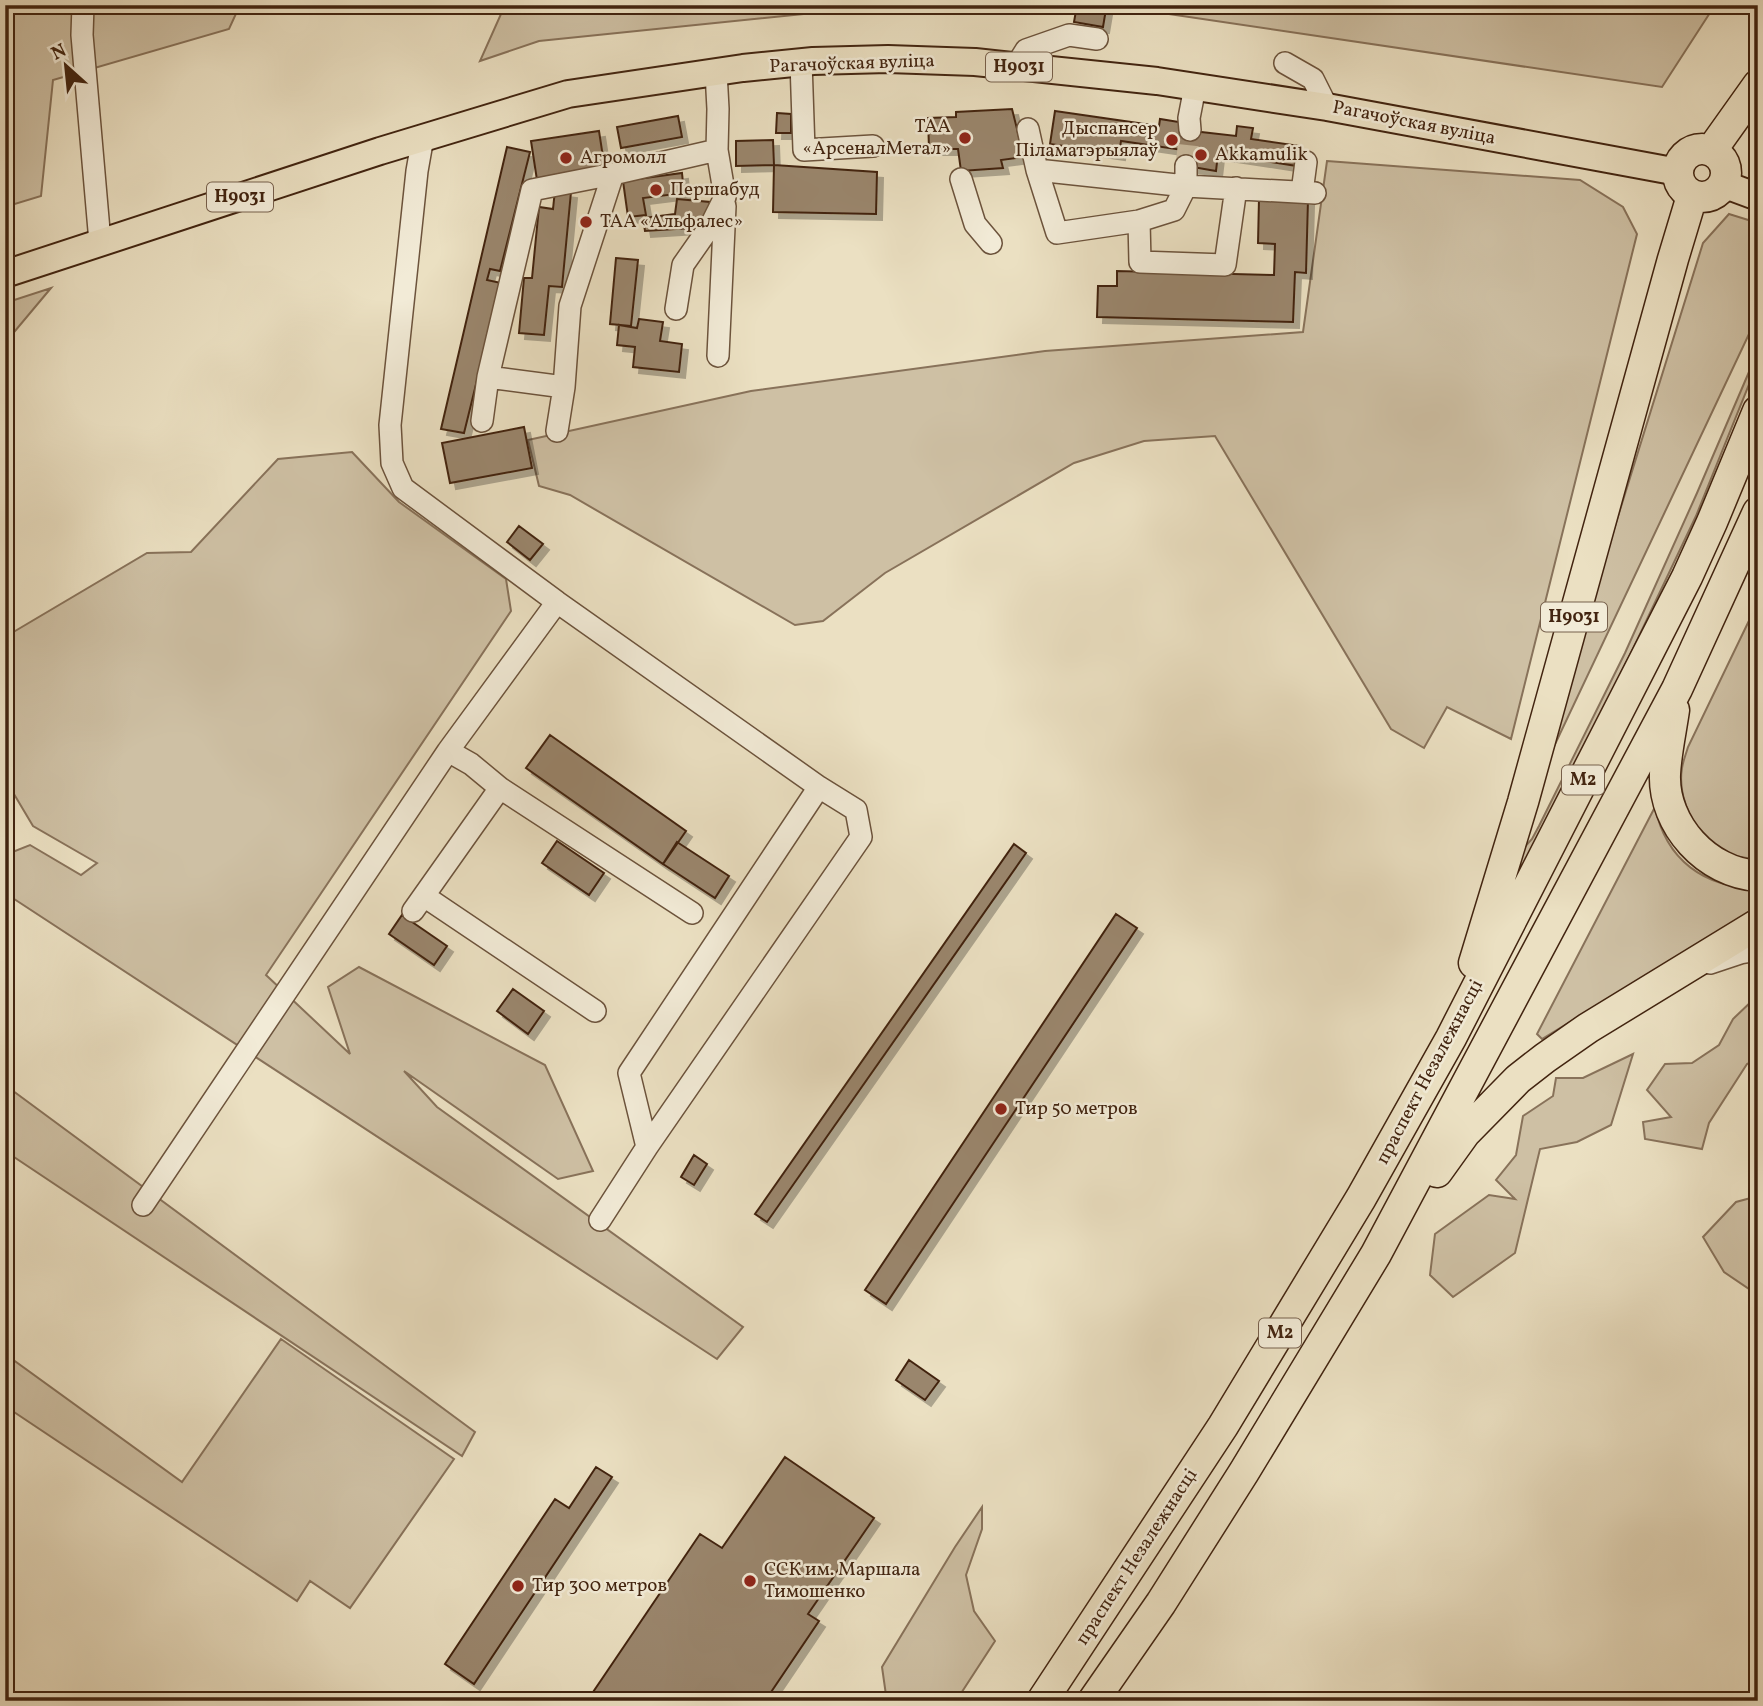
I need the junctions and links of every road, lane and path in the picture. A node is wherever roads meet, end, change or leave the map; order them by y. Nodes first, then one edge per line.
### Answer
1 (83, 5) edge
2 (1097, 39) dead end
3 (801, 62) junction
4 (1285, 63) dead end
5 (1016, 66) junction
6 (716, 72) junction
7 (1758, 85) edge
8 (1195, 87) junction
9 (1327, 107) junction
10 (1028, 129) dead end
11 (1190, 130) tunnel mouth
12 (423, 137) junction
13 (873, 146) dead end
14 (717, 150) junction
15 (1711, 151) junction
16 (1306, 162) dead end
17 (1037, 170) junction
18 (613, 174) junction
19 (1186, 176) junction
20 (961, 179) dead end
21 (1685, 184) junction
22 (1723, 184) junction
23 (1236, 188) junction
24 (725, 197) junction
25 (1758, 197) edge
26 (1139, 221) junction
27 (100, 242) junction
28 (991, 243) dead end
29 (5, 274) edge
30 (676, 309) dead end
31 (718, 356) dead end
32 (488, 377) junction
33 (564, 387) junction
34 (1758, 411) edge
35 (482, 421) dead end
36 (557, 430) dead end
37 (1758, 512) edge
38 (557, 602) junction
39 (1677, 690) junction
40 (448, 751) junction
41 (818, 787) junction
42 (500, 788) junction
43 (1758, 876) edge
44 (692, 913) dead end
45 (1758, 924) edge
46 (1758, 950) edge
47 (1663, 982) junction
48 (595, 1011) dead end
49 (1451, 1038) junction
50 (647, 1147) junction
51 (143, 1205) dead end
52 (600, 1220) dead end
53 (1376, 1254) junction
54 (1042, 1701) edge
55 (1093, 1701) edge

1 - 27 street
2 - 5 street
3 - 5 main road, Рагачоўская вуліца / Н9031
3 - 6 main road, Рагачоўская вуліца / Н9031
3 - 13 street
4 - 9 street
5 - 8 main road, Рагачоўская вуліца / Н9031
6 - 12 main road, Рагачоўская вуліца / Н9031
6 - 14 street
7 - 15 highway
8 - 9 main road, Рагачоўская вуліца / Н9031
8 - 11 street
9 - 21 main road, Рагачоўская вуліца / Н9031
10 - 17 street
12 - 27 main road, Рагачоўская вуліца / Н9031
12 - 38 street
14 - 18 street
14 - 24 street
15 - 21 highway
15 - 22 highway
16 - 23 street
17 - 19 street
17 - 26 street
18 - 32 street
18 - 33 street
19 - 23 street
19 - 26 street
20 - 28 street
21 - 22 highway, Н9031
21 - 49 highway, Н9031
22 - 25 main road
23 - 26 street
24 - 30 street
24 - 31 street
27 - 29 main road, Рагачоўская вуліца / Н9031
32 - 33 street
32 - 35 street
33 - 36 street
34 - 49 highway, праспект Незалежнасці / М2
37 - 39 highway, праспект Незалежнасці / М2
38 - 40 street
38 - 41 street
39 - 43 highway
39 - 53 highway, праспект Незалежнасці / М2
40 - 42 street
40 - 51 street
41 - 50 street
41 - 50 street
42 - 44 street
42 - 48 street
45 - 47 highway
46 - 47 street
47 - 53 highway
49 - 54 highway, праспект Незалежнасці / М2
50 - 52 street
53 - 55 highway, праспект Незалежнасці / М2

